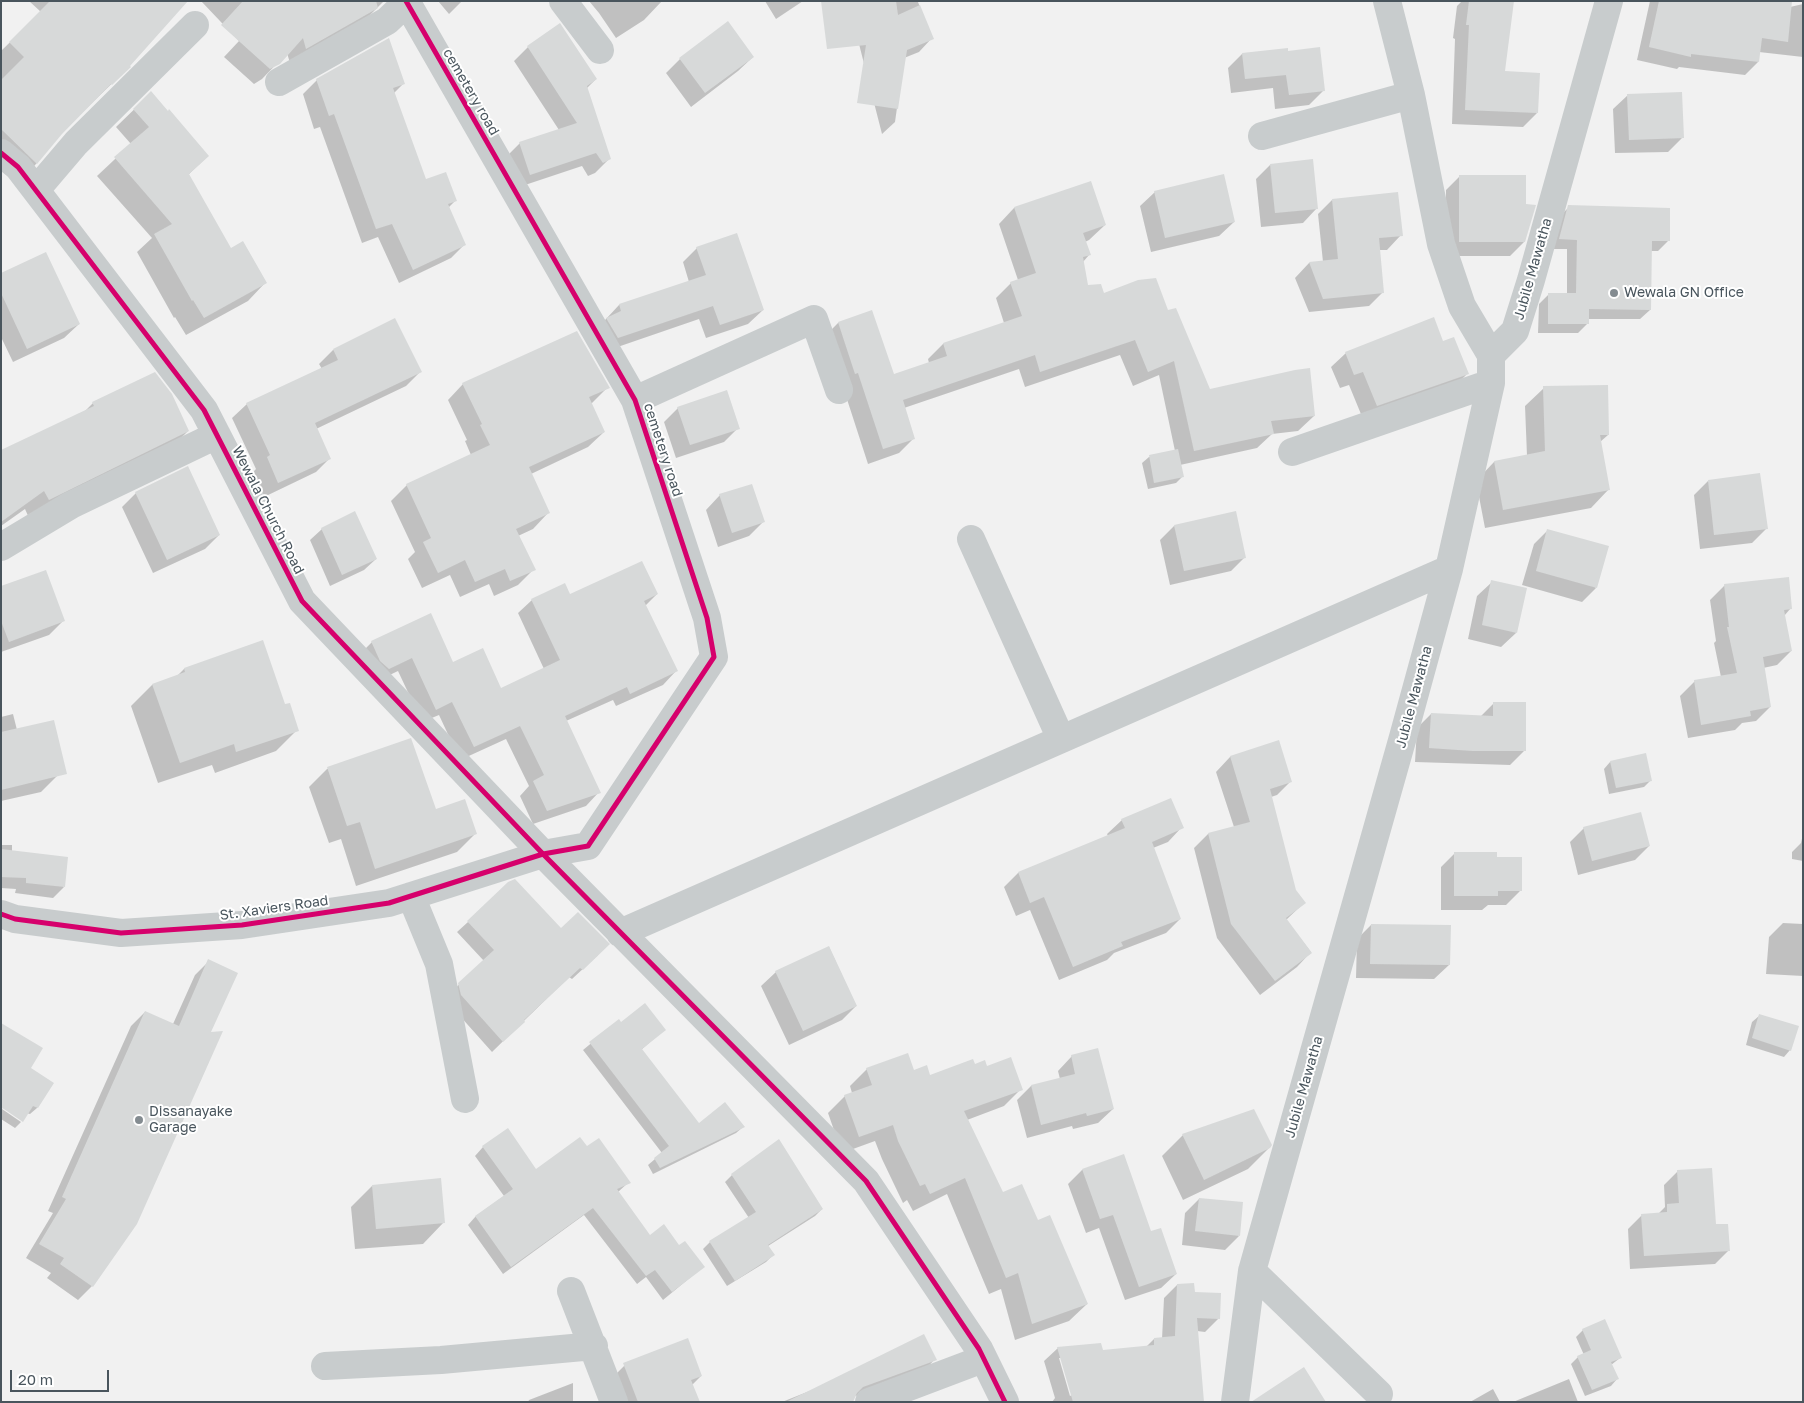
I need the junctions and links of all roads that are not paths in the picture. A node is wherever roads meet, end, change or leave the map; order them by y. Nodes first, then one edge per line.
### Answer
1 (563, 1) edge
2 (1387, 1) edge
3 (1609, 1) edge
4 (406, 2) edge
5 (194, 26) dead end
6 (600, 50) dead end
7 (279, 82) dead end
8 (1411, 95) junction
9 (1262, 136) dead end
10 (1, 152) edge
11 (36, 190) junction
12 (1491, 355) junction
13 (1491, 383) junction
14 (839, 390) dead end
15 (634, 400) junction
16 (217, 435) junction
17 (1292, 452) dead end
18 (971, 539) dead end
19 (1, 547) edge
20 (1448, 569) junction
21 (1062, 739) junction
22 (543, 854) junction
23 (411, 896) junction
24 (1, 914) edge
25 (620, 932) junction
26 (465, 1099) dead end
27 (1252, 1271) junction
28 (571, 1291) dead end
29 (594, 1346) junction
30 (983, 1359) junction
31 (325, 1366) dead end
32 (1380, 1394) dead end
33 (614, 1402) edge
34 (870, 1402) edge
35 (1004, 1402) edge
36 (1235, 1402) edge

1 - 6 street
2 - 8 street
3 - 12 street, Jubile Mawatha
4 - 7 street
4 - 15 street, cemetery road
5 - 11 street
8 - 9 street
8 - 12 street
10 - 11 street, Wewala Church Road
11 - 16 street, Wewala Church Road
12 - 13 street, Jubile Mawatha
13 - 17 street
13 - 20 street, Jubile Mawatha
14 - 15 street
15 - 22 street, cemetery road
16 - 19 street
16 - 22 street, Wewala Church Road
18 - 21 street
20 - 21 street
20 - 27 street, Jubile Mawatha
21 - 25 street
22 - 23 street, St. Xaviers Road
22 - 25 street, Wewala Church Road
23 - 24 street, St. Xaviers Road
23 - 26 street
25 - 30 street, Wewala Church Road
27 - 32 street
27 - 36 street, Jubile Mawatha
28 - 29 street
29 - 31 street
29 - 33 street
30 - 34 street
30 - 35 street, Wewala Church Road

